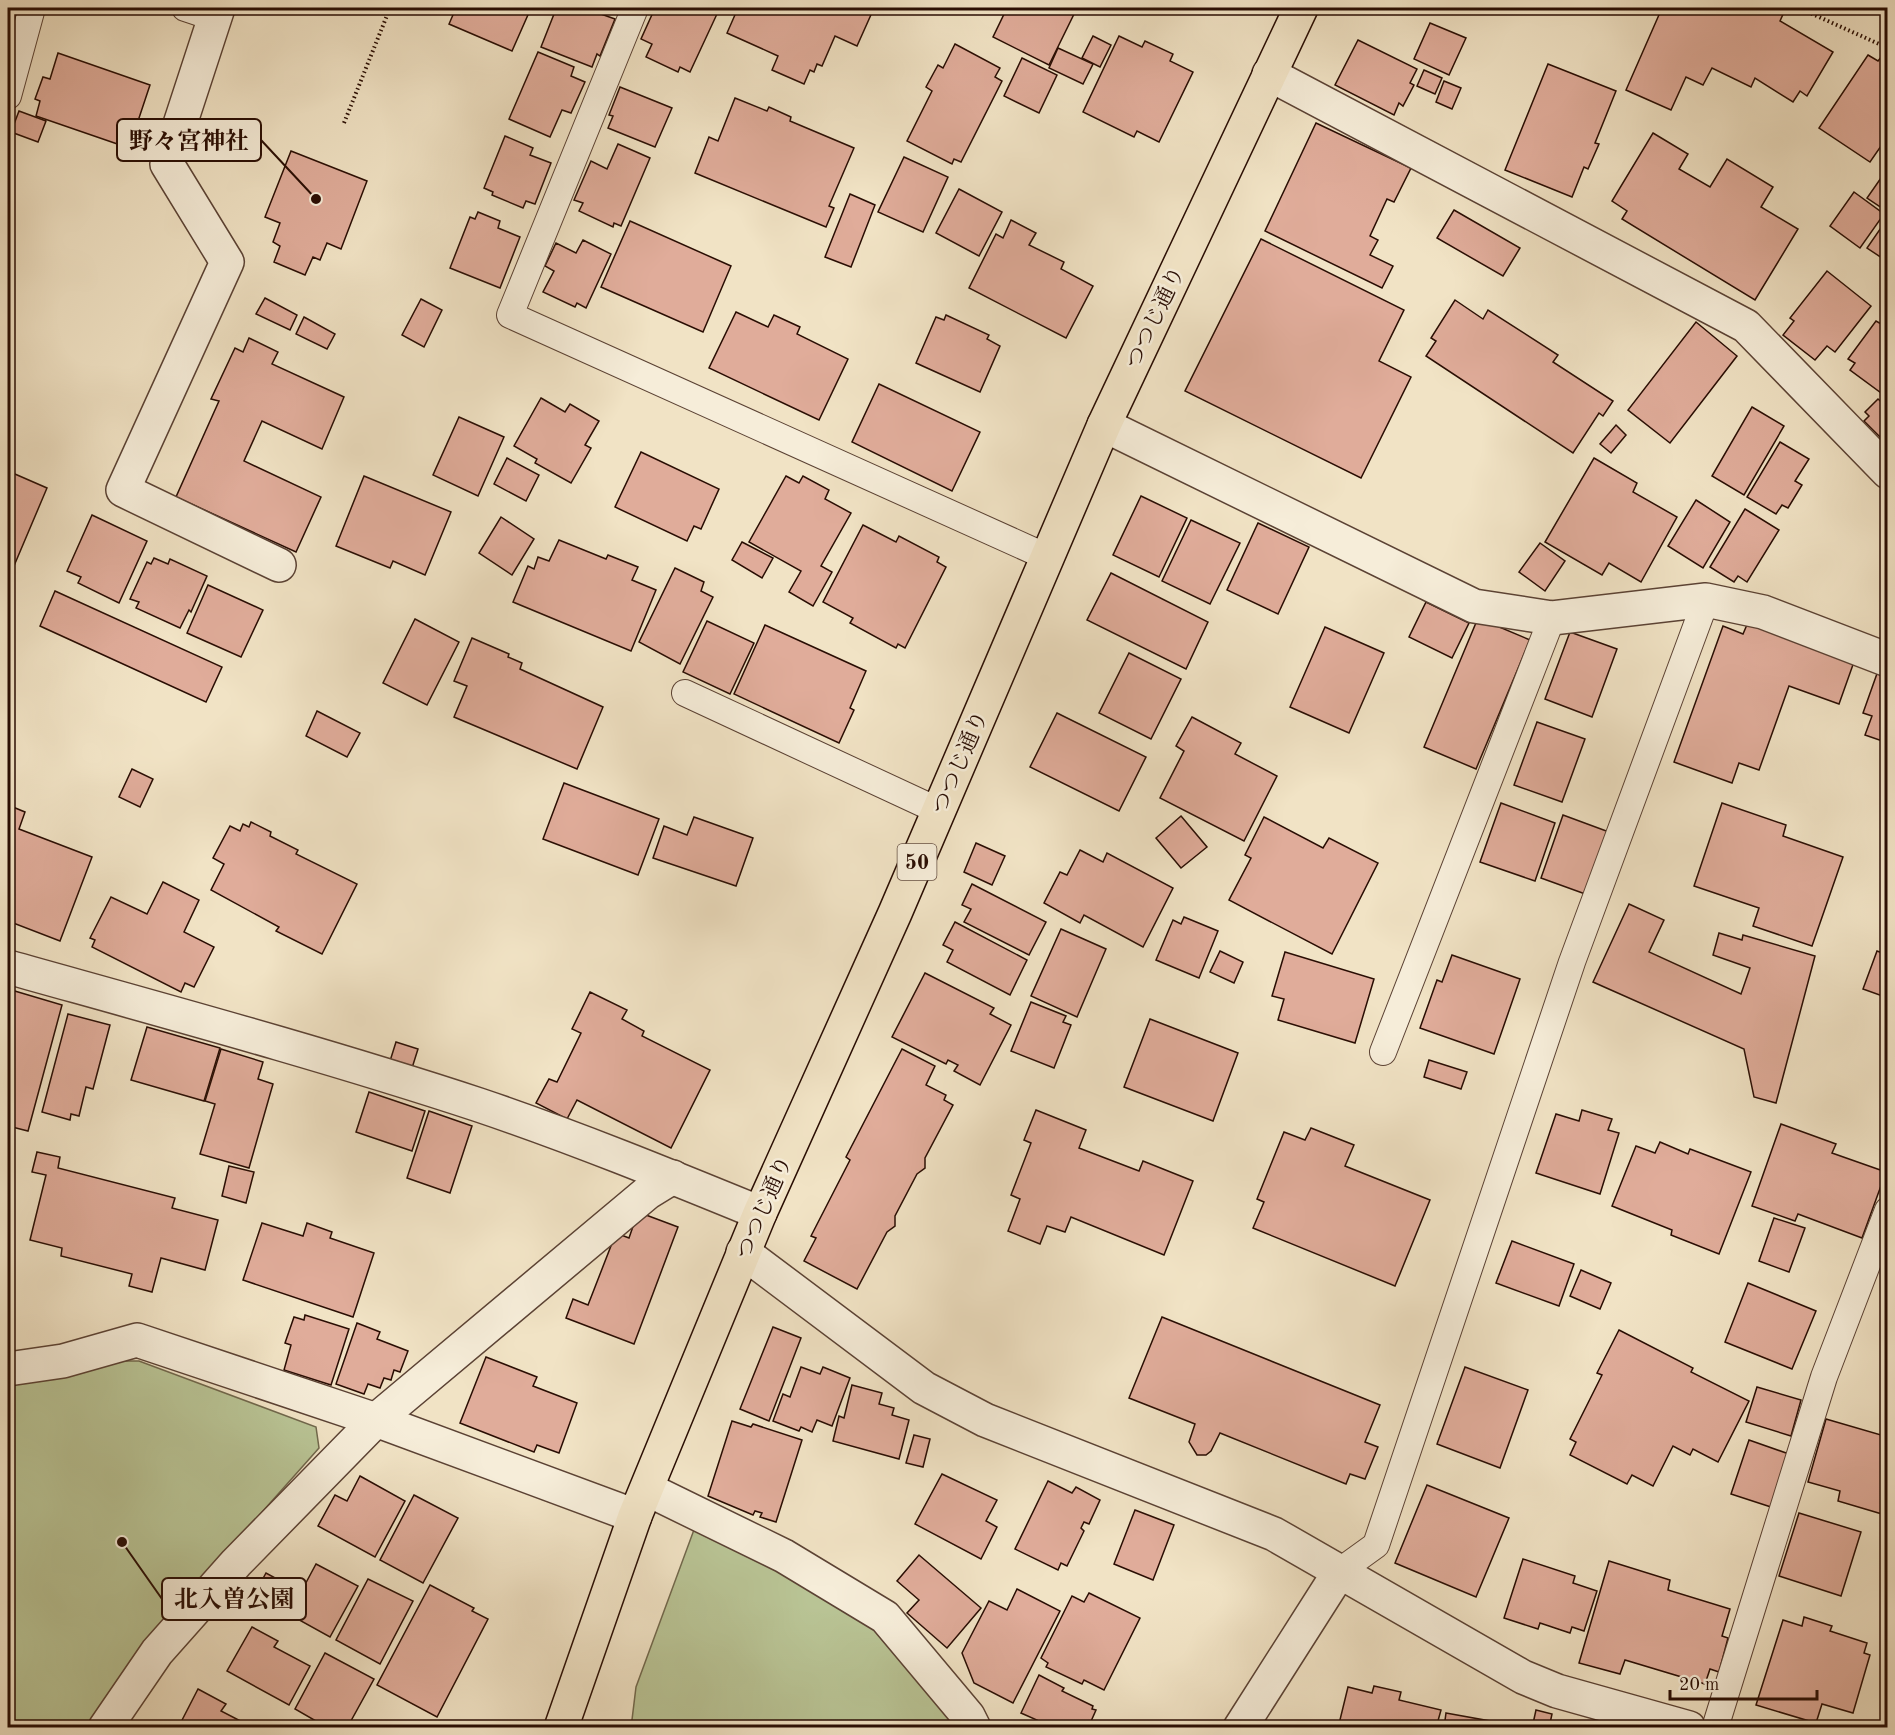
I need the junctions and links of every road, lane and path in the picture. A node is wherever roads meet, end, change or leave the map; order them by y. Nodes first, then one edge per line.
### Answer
1 (32, 8) edge
2 (390, 8) edge
3 (635, 8) edge
4 (1301, 8) edge
5 (1799, 8) edge
6 (206, 11) edge
7 (1887, 48) edge
8 (1269, 74) junction
9 (8, 96) edge
10 (344, 123) dead end
11 (1104, 425) junction
12 (1887, 472) edge
13 (1047, 556) junction
14 (279, 565) dead end
15 (1706, 600) junction
16 (1552, 618) junction
17 (1887, 660) edge
18 (685, 693) dead end
19 (939, 811) junction
20 (8, 967) edge
21 (1383, 1052) dead end
22 (673, 1177) junction
23 (1887, 1210) edge
24 (760, 1213) junction
25 (743, 1252) junction
26 (8, 1369) edge
27 (376, 1420) junction
28 (641, 1503) junction
29 (1340, 1571) junction
30 (105, 1728) edge
31 (561, 1728) edge
32 (975, 1728) edge
33 (1240, 1728) edge
34 (1689, 1728) edge
35 (1714, 1728) edge

1 - 9 lane
2 - 10 path
3 - 13 lane
4 - 8 main road, つつじ通り / 50
5 - 7 path
6 - 14 street
8 - 11 main road, つつじ通り / 50
8 - 12 street
11 - 13 main road, つつじ通り / 50
11 - 16 street
13 - 19 main road, つつじ通り / 50
15 - 16 street
15 - 17 street
15 - 29 lane
16 - 21 lane
18 - 19 lane
19 - 24 main road, つつじ通り / 50
20 - 22 street
22 - 24 street
22 - 27 street
23 - 35 lane
24 - 25 main road, つつじ通り / 50
25 - 28 main road, つつじ通り / 50
25 - 29 street
26 - 27 street
27 - 28 street
27 - 30 street
28 - 31 main road, つつじ通り / 50
28 - 32 street
29 - 33 street
29 - 34 street

